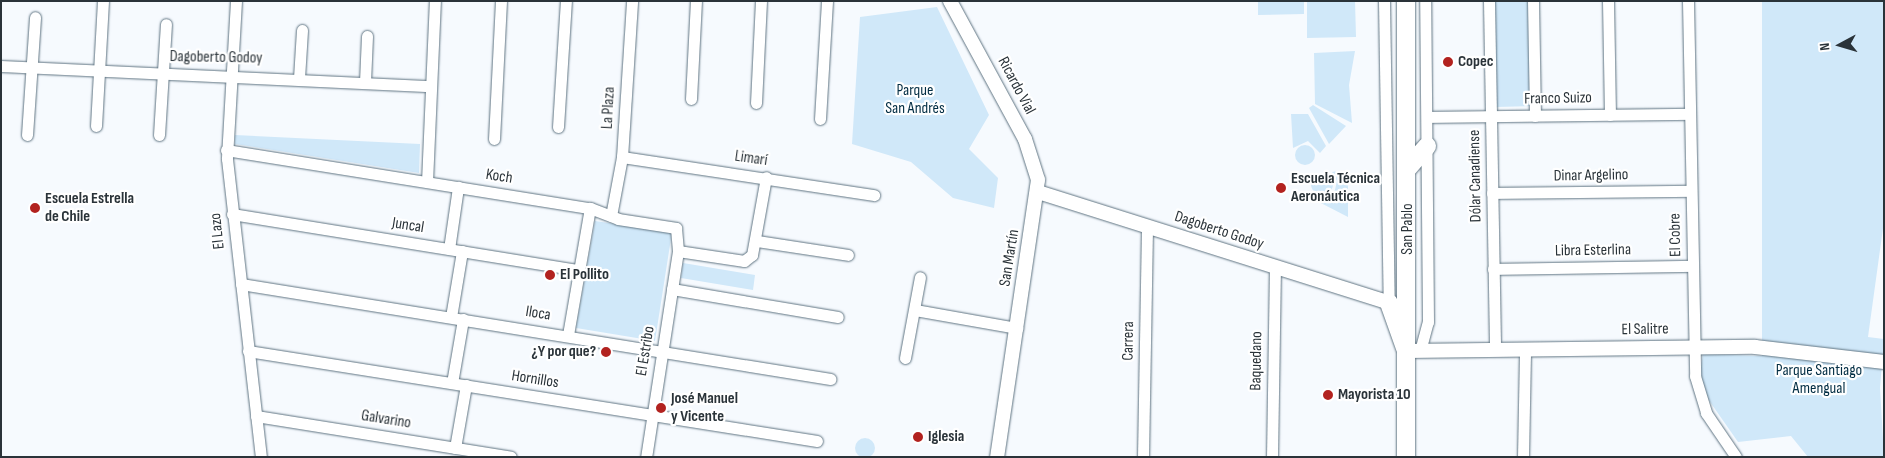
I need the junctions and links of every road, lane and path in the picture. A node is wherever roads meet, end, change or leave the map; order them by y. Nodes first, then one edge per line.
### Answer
1 (103, 1) edge
2 (236, 1) edge
3 (435, 1) edge
4 (501, 1) edge
5 (566, 1) edge
6 (632, 1) edge
7 (696, 1) edge
8 (761, 1) edge
9 (827, 1) edge
10 (950, 1) edge
11 (1384, 1) edge
12 (1406, 1) edge
13 (1425, 1) edge
14 (1489, 1) edge
15 (1533, 1) edge
16 (1608, 1) edge
17 (1688, 1) edge
18 (35, 17) dead end
19 (166, 24) dead end
20 (302, 30) dead end
21 (367, 36) dead end
22 (1, 66) edge
23 (32, 68) junction
24 (98, 71) junction
25 (163, 74) junction
26 (232, 76) junction
27 (299, 78) junction
28 (365, 82) junction
29 (431, 86) junction
30 (691, 99) dead end
31 (756, 103) dead end
32 (1690, 114) junction
33 (1610, 115) junction
34 (1491, 116) junction
35 (1535, 116) junction
36 (1427, 118) junction
37 (820, 119) dead end
38 (96, 126) dead end
39 (558, 127) dead end
40 (27, 135) dead end
41 (159, 135) dead end
42 (494, 139) dead end
43 (1427, 146) junction
44 (226, 150) junction
45 (622, 157) junction
46 (1408, 168) junction
47 (766, 177) junction
48 (427, 182) junction
49 (458, 187) junction
50 (1038, 192) junction
51 (1691, 192) junction
52 (1492, 194) junction
53 (874, 195) dead end
54 (590, 208) junction
55 (232, 214) junction
56 (611, 216) junction
57 (1147, 226) junction
58 (757, 240) junction
59 (449, 249) junction
60 (462, 251) junction
61 (678, 251) junction
62 (848, 255) dead end
63 (1692, 266) junction
64 (1275, 267) junction
65 (1493, 268) junction
66 (580, 270) junction
67 (920, 278) dead end
68 (241, 284) junction
69 (672, 289) junction
70 (1389, 303) junction
71 (915, 310) junction
72 (838, 317) dead end
73 (457, 318) junction
74 (1017, 328) junction
75 (568, 335) junction
76 (1694, 347) junction
77 (662, 350) junction
78 (1495, 350) junction
79 (1525, 350) junction
80 (248, 351) junction
81 (1413, 351) junction
82 (905, 358) dead end
83 (1884, 362) edge
84 (830, 379) dead end
85 (452, 383) junction
86 (466, 385) junction
87 (652, 415) junction
88 (256, 416) junction
89 (817, 441) dead end
90 (455, 448) junction
91 (261, 457) edge
92 (511, 457) edge
93 (646, 457) edge
94 (997, 457) edge
95 (1143, 457) edge
96 (1272, 457) edge
97 (1406, 457) edge
98 (1524, 457) edge
99 (1736, 457) edge

1 - 24 street
2 - 26 street, El Lazo
3 - 29 street
4 - 42 street
5 - 39 street
6 - 45 street, La Plaza
7 - 30 street
8 - 31 street
9 - 37 street
10 - 50 street, Ricardo Vial
11 - 70 street, San Pablo
12 - 46 main road, San Pablo
13 - 36 street, San Pablo
14 - 34 street, Dólar Canadiense
15 - 35 street
16 - 33 street
17 - 32 street, El Cobre
18 - 23 street
19 - 25 street
20 - 27 street
21 - 28 street
22 - 23 street, Dagoberto Godoy
23 - 24 street, Dagoberto Godoy
23 - 40 street
24 - 25 street, Dagoberto Godoy
24 - 38 street
25 - 26 street, Dagoberto Godoy
25 - 41 street
26 - 27 street, Dagoberto Godoy
26 - 44 street, El Lazo
27 - 28 street, Dagoberto Godoy
28 - 29 street, Dagoberto Godoy
29 - 48 street
32 - 33 street, Franco Suizo
32 - 51 street, El Cobre
33 - 35 street, Franco Suizo
34 - 35 street, Franco Suizo
34 - 36 street, Franco Suizo
34 - 52 street, Dólar Canadiense
36 - 43 street, San Pablo
43 - 46 main road
43 - 81 street, San Pablo
44 - 48 street, Koch
44 - 55 street, El Lazo
45 - 47 street, Limarí
45 - 56 street, La Plaza
46 - 81 main road, San Pablo
47 - 53 street, Limarí
47 - 58 street
48 - 49 street, Koch
49 - 54 street, Koch
49 - 59 street
50 - 57 street, Dagoberto Godoy
50 - 74 street, San Martín
51 - 52 street, Dinar Argelino
51 - 63 street, El Cobre
52 - 65 street, Dólar Canadiense
54 - 56 street, Koch
54 - 66 street
55 - 59 street, Juncal
55 - 68 street, El Lazo
56 - 61 street, Koch
57 - 64 street, Dagoberto Godoy
57 - 95 street, Carrera
58 - 61 street
58 - 62 street
59 - 60 street, Juncal
60 - 66 street, Juncal
60 - 73 street
61 - 69 street, El Estribo
63 - 65 street, Libra Esterlina
63 - 76 street, El Cobre
64 - 70 street, Dagoberto Godoy
64 - 96 street, Baquedano
65 - 78 street, Dólar Canadiense
66 - 75 street
67 - 71 street
68 - 73 street, Iloca
68 - 80 street, El Lazo
69 - 72 street
69 - 77 street, El Estribo
70 - 81 main road
71 - 74 street
71 - 82 street
73 - 75 street, Iloca
73 - 85 street
74 - 94 street, San Martín
75 - 77 street, Iloca
76 - 79 street, El Salitre
76 - 83 street, El Salitre
76 - 99 street, El Cobre
77 - 84 street, Iloca
77 - 87 street, El Estribo
78 - 79 street, El Salitre
78 - 81 street, El Salitre
79 - 98 street
80 - 85 street, Hornillos
80 - 88 street, El Lazo
81 - 97 main road, San Pablo
85 - 86 street, Hornillos
86 - 87 street, Hornillos
86 - 90 street
87 - 89 street, Hornillos
87 - 93 street, El Estribo
88 - 90 street, Galvarino
88 - 91 street, El Lazo
90 - 92 street, Galvarino

